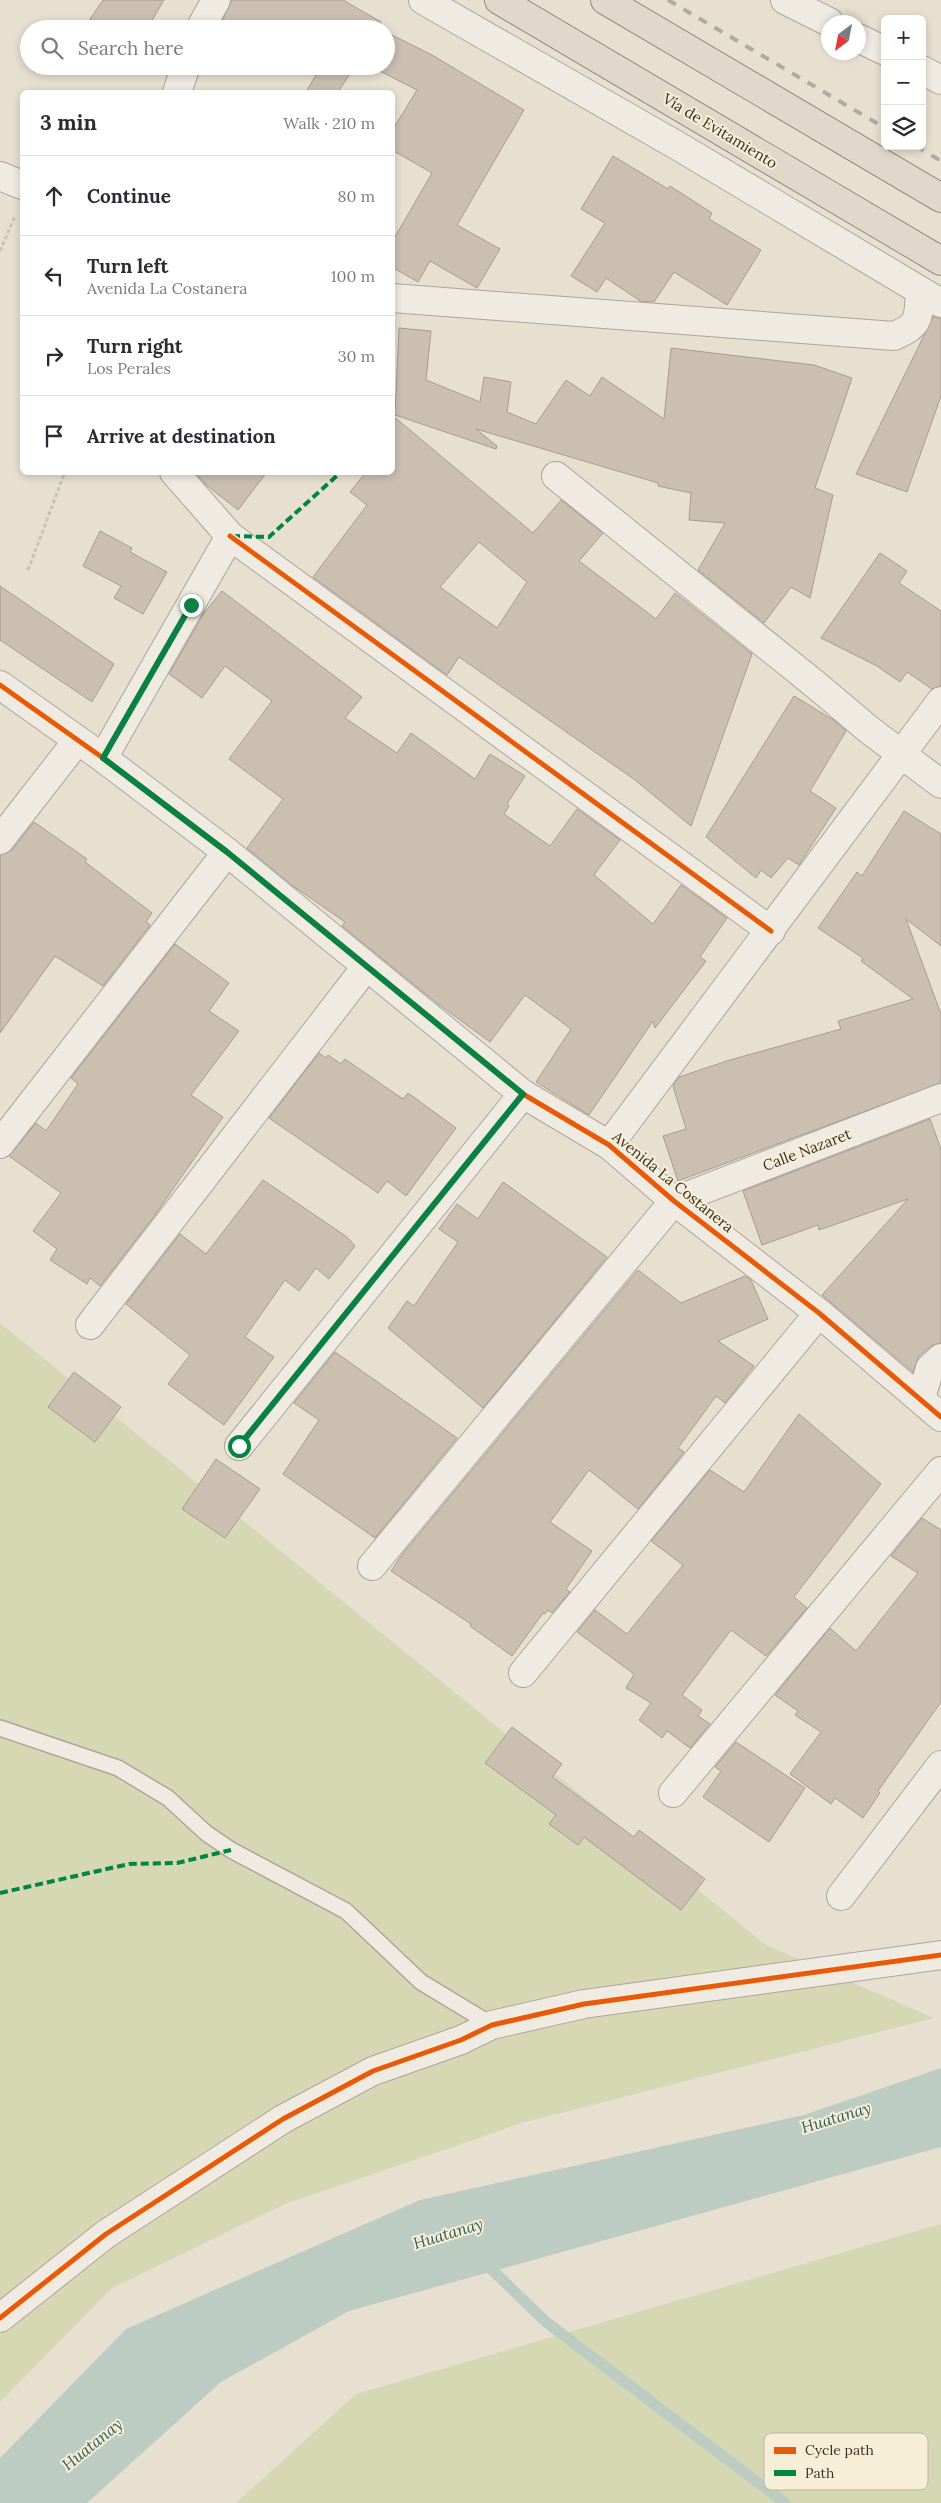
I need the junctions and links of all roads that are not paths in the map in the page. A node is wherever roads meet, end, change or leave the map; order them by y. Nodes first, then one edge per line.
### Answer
1 (216, 0) edge
2 (423, 0) edge
3 (499, 0) edge
4 (605, 0) edge
5 (785, 0) edge
6 (821, 18) edge
7 (205, 20) edge
8 (866, 42) edge
9 (881, 49) edge
10 (926, 72) edge
11 (183, 75) edge
12 (941, 80) edge
13 (178, 90) edge
14 (0, 176) edge
15 (20, 196) edge
16 (941, 198) edge
17 (941, 261) edge
18 (930, 297) edge
19 (395, 298) edge
20 (177, 475) edge
21 (556, 476) dead end
22 (230, 536) junction
23 (0, 685) edge
24 (941, 701) edge
25 (77, 741) junction
26 (900, 754) junction
27 (103, 758) junction
28 (941, 784) edge
29 (0, 840) edge
30 (227, 852) junction
31 (771, 931) junction
32 (366, 966) junction
33 (523, 1094) junction
34 (941, 1098) edge
35 (0, 1144) edge
36 (609, 1145) junction
37 (674, 1201) junction
38 (819, 1313) junction
39 (90, 1325) dead end
40 (941, 1358) edge
41 (921, 1398) junction
42 (941, 1417) edge
43 (239, 1446) dead end
44 (941, 1471) edge
45 (372, 1566) dead end
46 (523, 1673) dead end
47 (0, 1728) edge
48 (941, 1765) edge
49 (673, 1793) dead end
50 (841, 1896) dead end
51 (941, 1955) edge
52 (492, 2025) junction
53 (0, 2318) edge

1 - 7 street
2 - 18 street
3 - 17 highway, Vía de Evitamiento
4 - 16 highway
5 - 6 street
8 - 9 street
10 - 12 street
11 - 13 street
14 - 15 street
18 - 19 street
20 - 22 street
21 - 26 street
22 - 27 street
22 - 31 street
23 - 25 street, Avenida La Costanera
24 - 26 street
25 - 27 street, Avenida La Costanera
25 - 29 street
26 - 28 street
26 - 31 street
27 - 30 street, Avenida La Costanera
30 - 32 street, Avenida La Costanera
30 - 35 street
31 - 36 street
32 - 33 street, Avenida La Costanera
32 - 39 street
33 - 36 street, Avenida La Costanera
33 - 43 street
34 - 37 street, Calle Nazaret
36 - 37 street, Avenida La Costanera
37 - 38 street, Avenida La Costanera
37 - 45 street
38 - 41 street, Avenida La Costanera
38 - 46 street
40 - 41 street
41 - 42 street, Avenida La Costanera
44 - 49 street
47 - 52 lane
48 - 50 street
51 - 52 street
52 - 53 street

